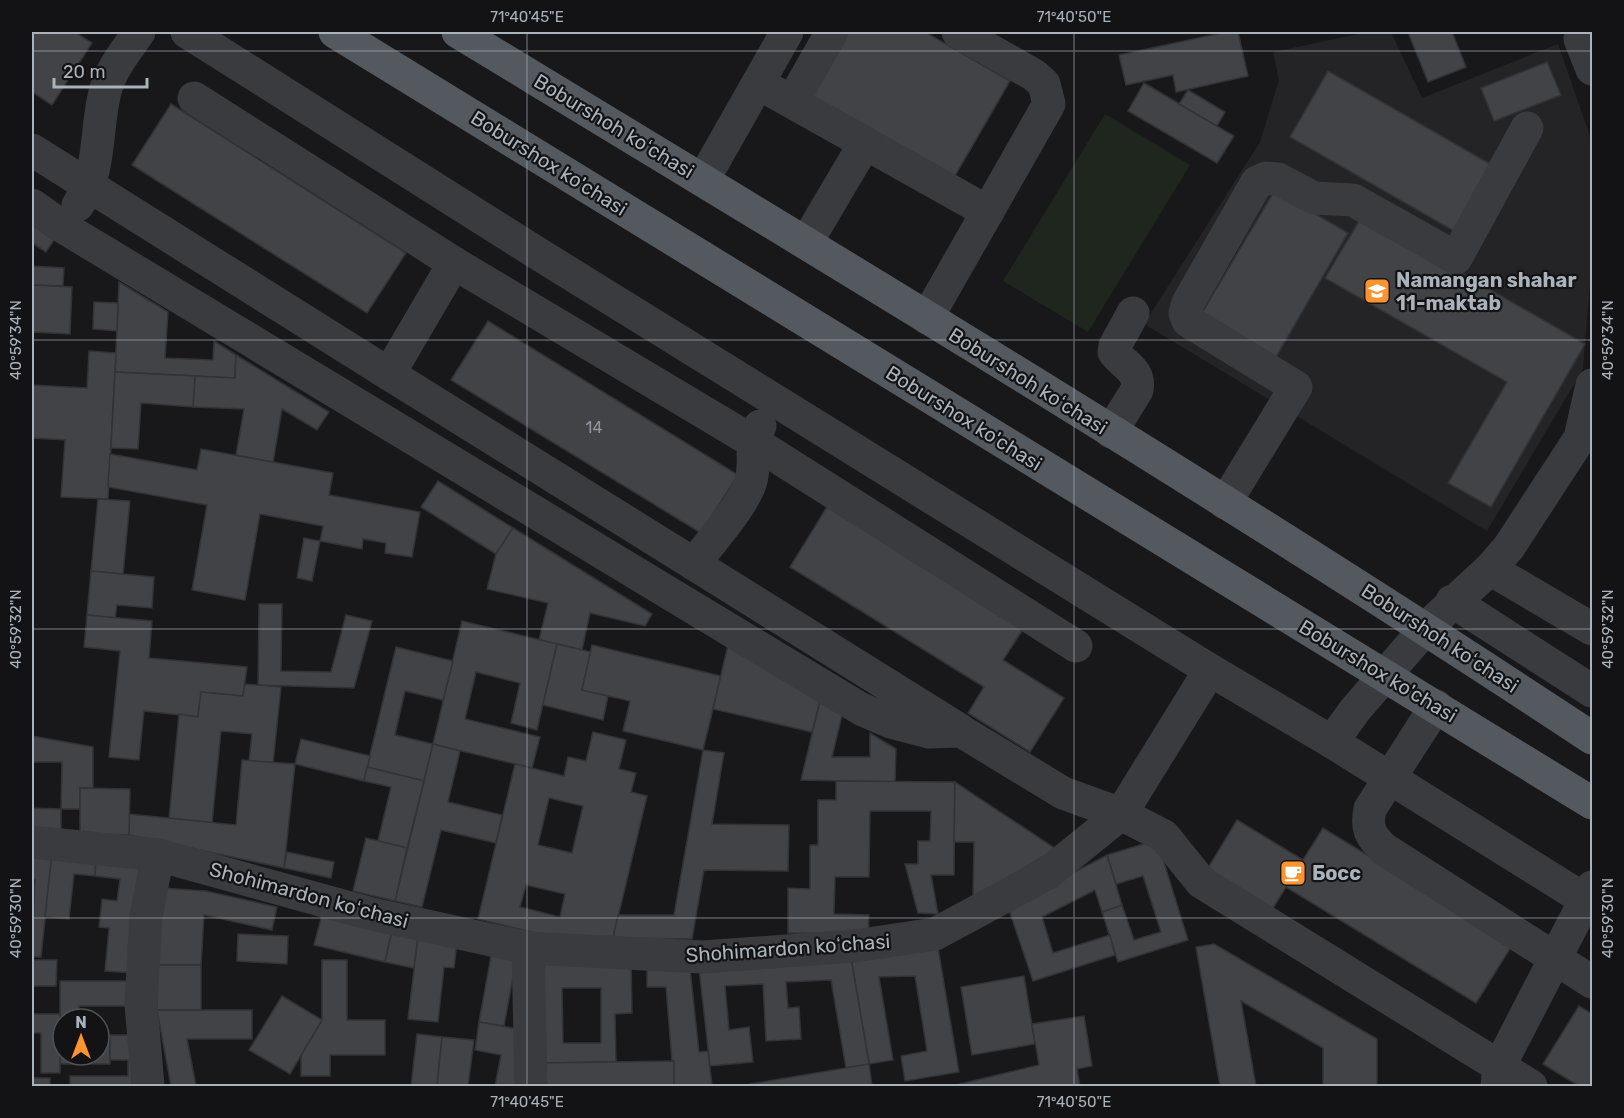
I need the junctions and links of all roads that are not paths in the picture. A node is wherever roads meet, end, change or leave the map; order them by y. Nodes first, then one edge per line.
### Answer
1 (139, 32) edge
2 (187, 32) edge
3 (335, 32) edge
4 (459, 32) edge
5 (787, 32) edge
6 (832, 32) edge
7 (957, 32) edge
8 (1580, 39) dead end
9 (1593, 69) edge
10 (758, 83) junction
11 (194, 98) dead end
12 (792, 102) junction
13 (1527, 128) dead end
14 (865, 143) junction
15 (32, 150) edge
16 (703, 180) junction
17 (89, 187) junction
18 (456, 202) junction
19 (32, 205) edge
20 (988, 212) junction
21 (63, 227) junction
22 (806, 243) junction
23 (442, 255) junction
24 (1133, 314) dead end
25 (927, 318) junction
26 (389, 374) junction
27 (1593, 385) edge
28 (775, 400) junction
29 (1111, 432) junction
30 (752, 441) junction
31 (1586, 442) edge
32 (1225, 503) junction
33 (694, 564) junction
34 (1490, 569) junction
35 (1452, 601) junction
36 (1426, 628) junction
37 (1593, 629) edge
38 (1076, 646) dead end
39 (1210, 670) junction
40 (1386, 675) junction
41 (1593, 691) edge
42 (1436, 706) junction
43 (961, 731) junction
44 (1593, 738) edge
45 (1332, 742) junction
46 (1390, 778) junction
47 (1593, 803) edge
48 (1121, 814) junction
49 (32, 842) edge
50 (158, 855) junction
51 (1590, 897) edge
52 (528, 948) junction
53 (1555, 958) junction
54 (1593, 982) edge
55 (1498, 1077) edge
56 (148, 1086) edge
57 (531, 1086) edge
58 (1531, 1086) edge

1 - 17 street
2 - 18 street
3 - 40 main road, Boburshox ko'chasi
4 - 16 main road, Boburshoh koʻchasi
5 - 10 street
6 - 12 street
7 - 20 street
8 - 9 street
10 - 12 street
10 - 16 street
11 - 23 street
12 - 14 street
13 - 32 street
14 - 20 street
14 - 22 street
15 - 17 street
16 - 22 main road, Boburshoh koʻchasi
17 - 21 street
17 - 26 street
18 - 23 street
18 - 28 street
19 - 21 street
20 - 25 street
21 - 43 street
22 - 25 main road, Boburshoh koʻchasi
23 - 26 street
23 - 30 street
24 - 29 street
25 - 29 main road, Boburshoh koʻchasi
26 - 33 street
27 - 31 street
28 - 30 street
28 - 39 street
29 - 32 main road, Boburshoh koʻchasi
30 - 33 street
30 - 38 street
31 - 34 street
32 - 36 main road, Boburshoh koʻchasi
33 - 43 street
34 - 35 street
34 - 37 street
35 - 36 street
35 - 41 street
36 - 40 street
36 - 44 main road, Boburshoh koʻchasi
39 - 45 street
39 - 48 street, Shohimardon koʻchasi
40 - 42 main road, Boburshox ko'chasi
40 - 45 street
42 - 46 street
42 - 47 main road, Boburshox ko'chasi
43 - 48 street
45 - 46 street
46 - 51 street
46 - 53 street
48 - 52 street, Shohimardon koʻchasi
48 - 55 street
49 - 50 street, Shohimardon koʻchasi
50 - 52 street, Shohimardon koʻchasi
50 - 56 street
51 - 53 street
52 - 57 street
53 - 54 street
53 - 55 street
55 - 58 street

